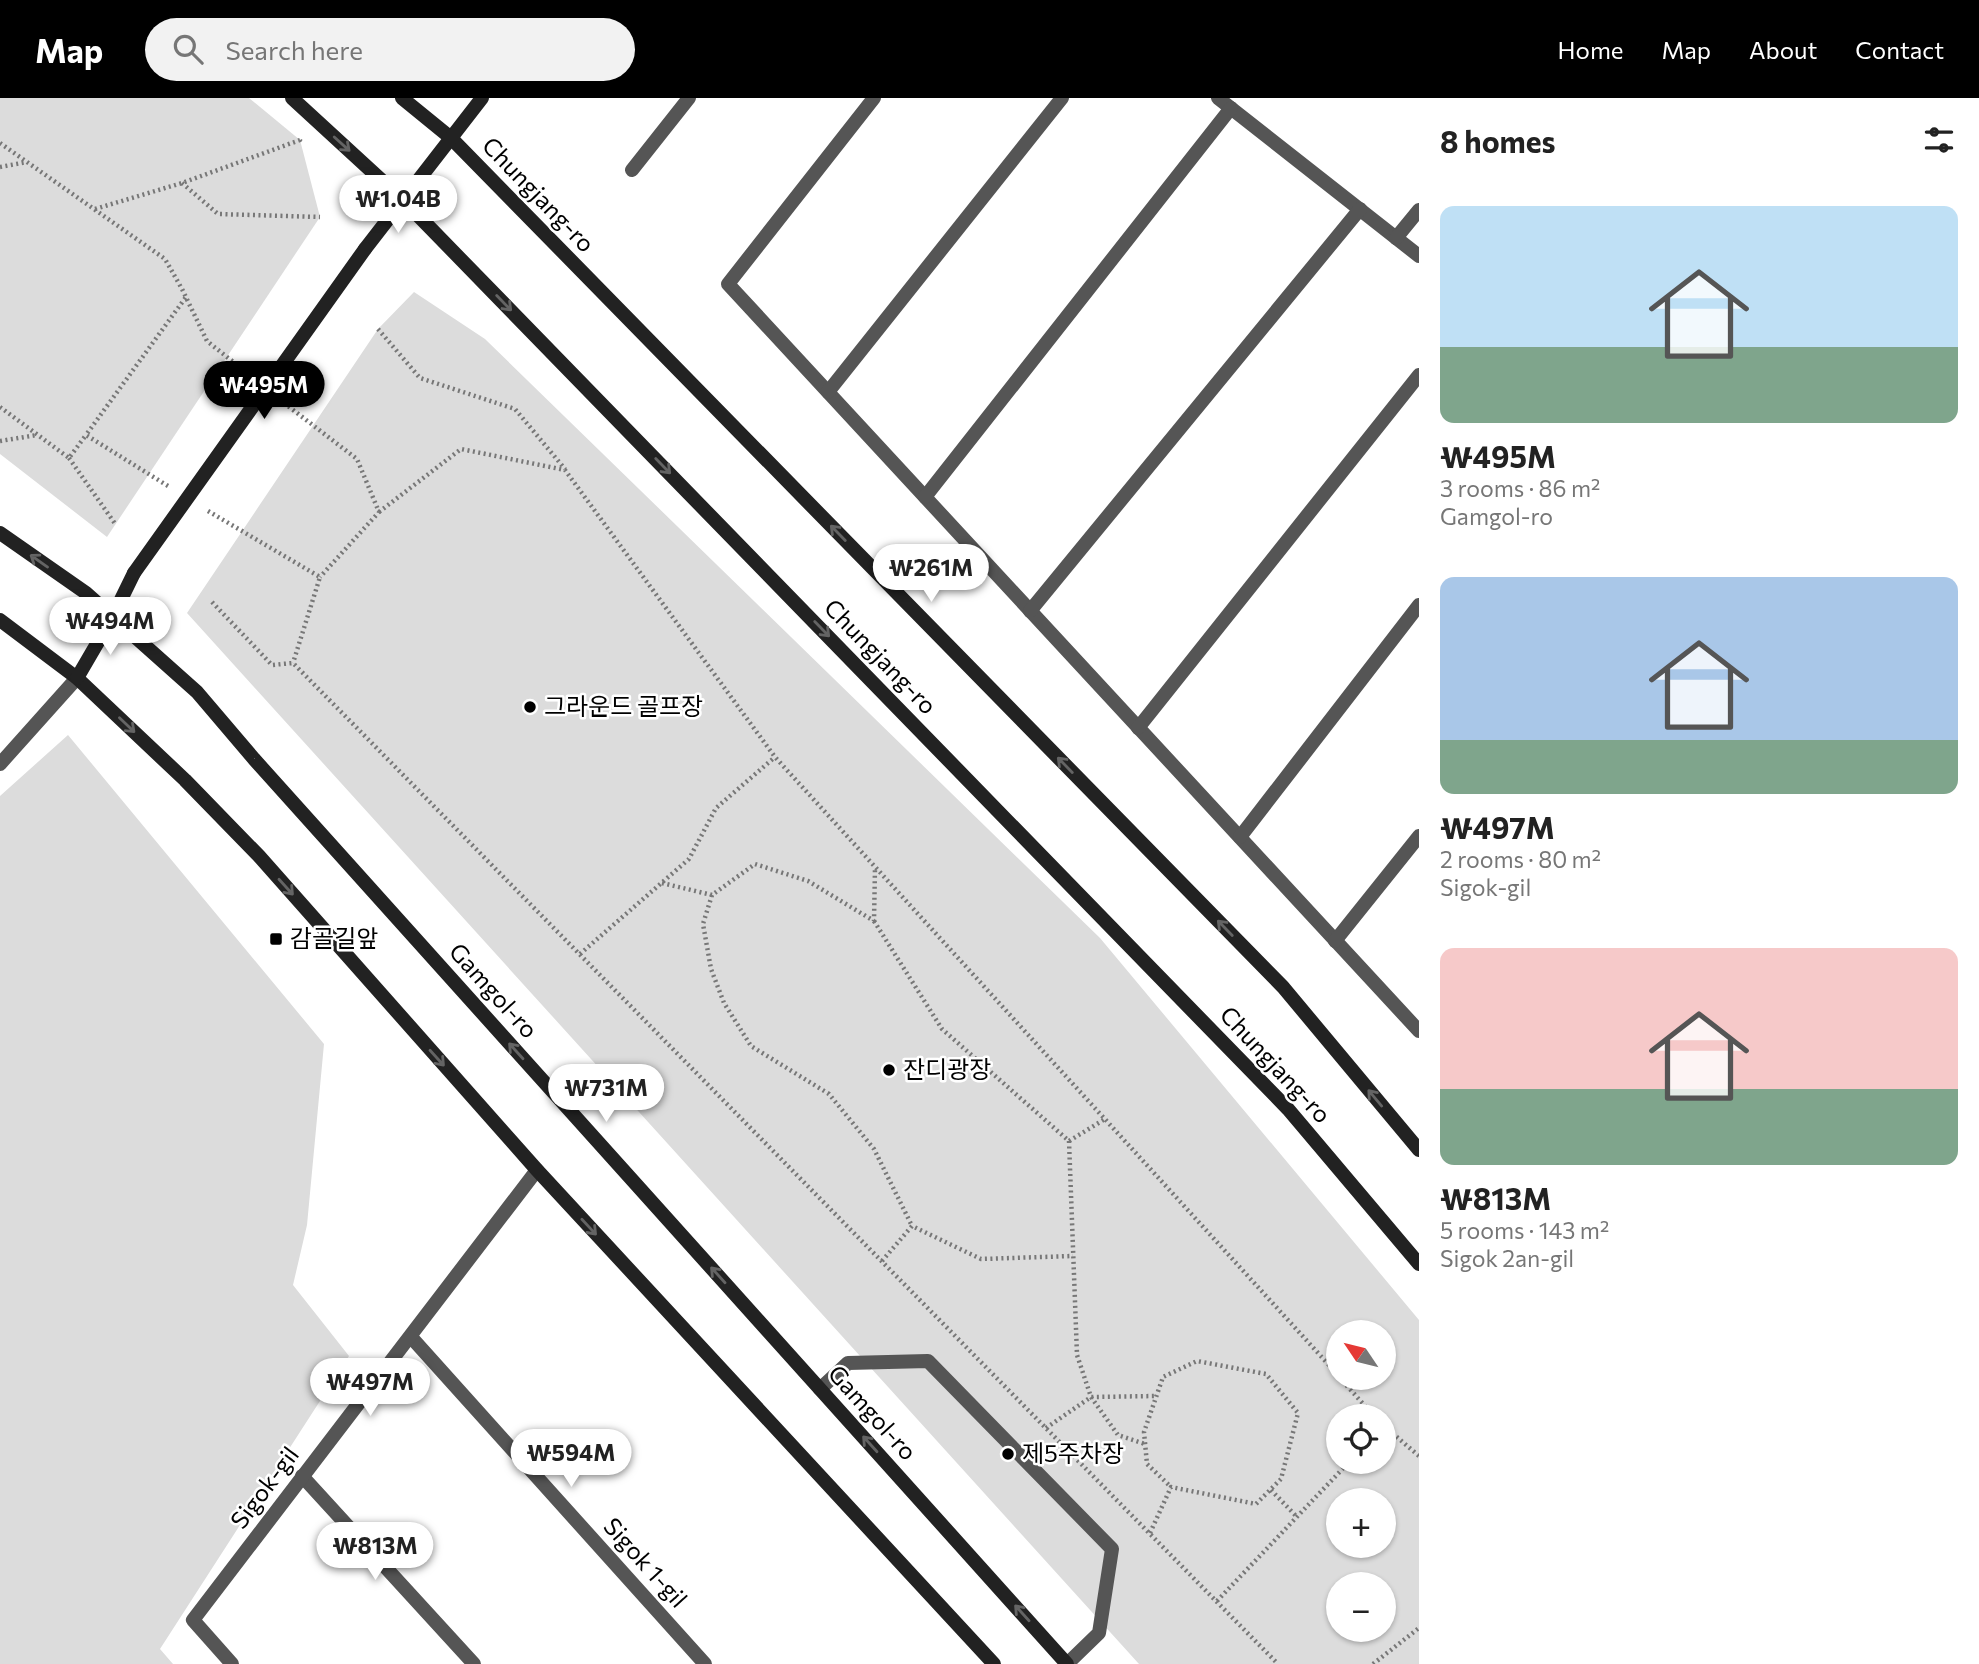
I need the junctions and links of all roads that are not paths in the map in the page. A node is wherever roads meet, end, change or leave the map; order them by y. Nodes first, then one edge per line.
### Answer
1 (402, 98) edge
2 (482, 98) edge
3 (689, 98) edge
4 (874, 98) edge
5 (1062, 98) edge
6 (1218, 98) edge
7 (294, 100) edge
8 (1231, 108) junction
9 (451, 138) junction
10 (632, 170) dead end
11 (404, 200) junction
12 (1360, 209) junction
13 (1419, 210) edge
14 (1396, 238) junction
15 (1419, 256) edge
16 (1419, 375) edge
17 (828, 392) junction
18 (925, 498) junction
19 (0, 533) edge
20 (1419, 605) edge
21 (1030, 611) junction
22 (112, 618) junction
23 (0, 620) edge
24 (77, 678) junction
25 (1138, 728) junction
26 (0, 764) edge
27 (1419, 835) edge
28 (1240, 837) junction
29 (1335, 941) junction
30 (1419, 1031) edge
31 (1419, 1150) edge
32 (537, 1170) junction
33 (1419, 1264) edge
34 (411, 1337) junction
35 (820, 1389) junction
36 (302, 1476) junction
37 (232, 1664) edge
38 (474, 1664) edge
39 (705, 1664) edge
40 (993, 1664) edge
41 (1067, 1664) edge

1 - 9 street, Chungjang-ro
2 - 9 street
3 - 10 street
4 - 17 street
5 - 17 street
6 - 8 street
7 -> 11 street, Chungjang-ro
8 - 12 street
8 - 18 street
9 - 11 street
31 -> 9 street, Chungjang-ro
11 - 22 street, bridge
11 -> 33 street, Chungjang-ro
12 - 14 street
12 - 21 street
13 - 14 street
14 - 15 street
16 - 25 street
17 - 18 street
18 - 21 street
22 -> 19 street, Gamgol-ro
20 - 28 street
21 - 25 street
22 - 24 street
35 -> 22 street, Gamgol-ro
23 - 24 street
24 - 26 street
24 -> 32 street
25 - 28 street
27 - 29 street
28 - 29 street
29 - 30 street
32 - 34 street, Sigok-gil
32 -> 40 street
34 - 36 street, Sigok-gil
34 - 39 street, Sigok 1-gil
41 -> 35 street, Gamgol-ro
35 - 41 street
36 - 37 street, Sigok-gil
36 - 38 street

